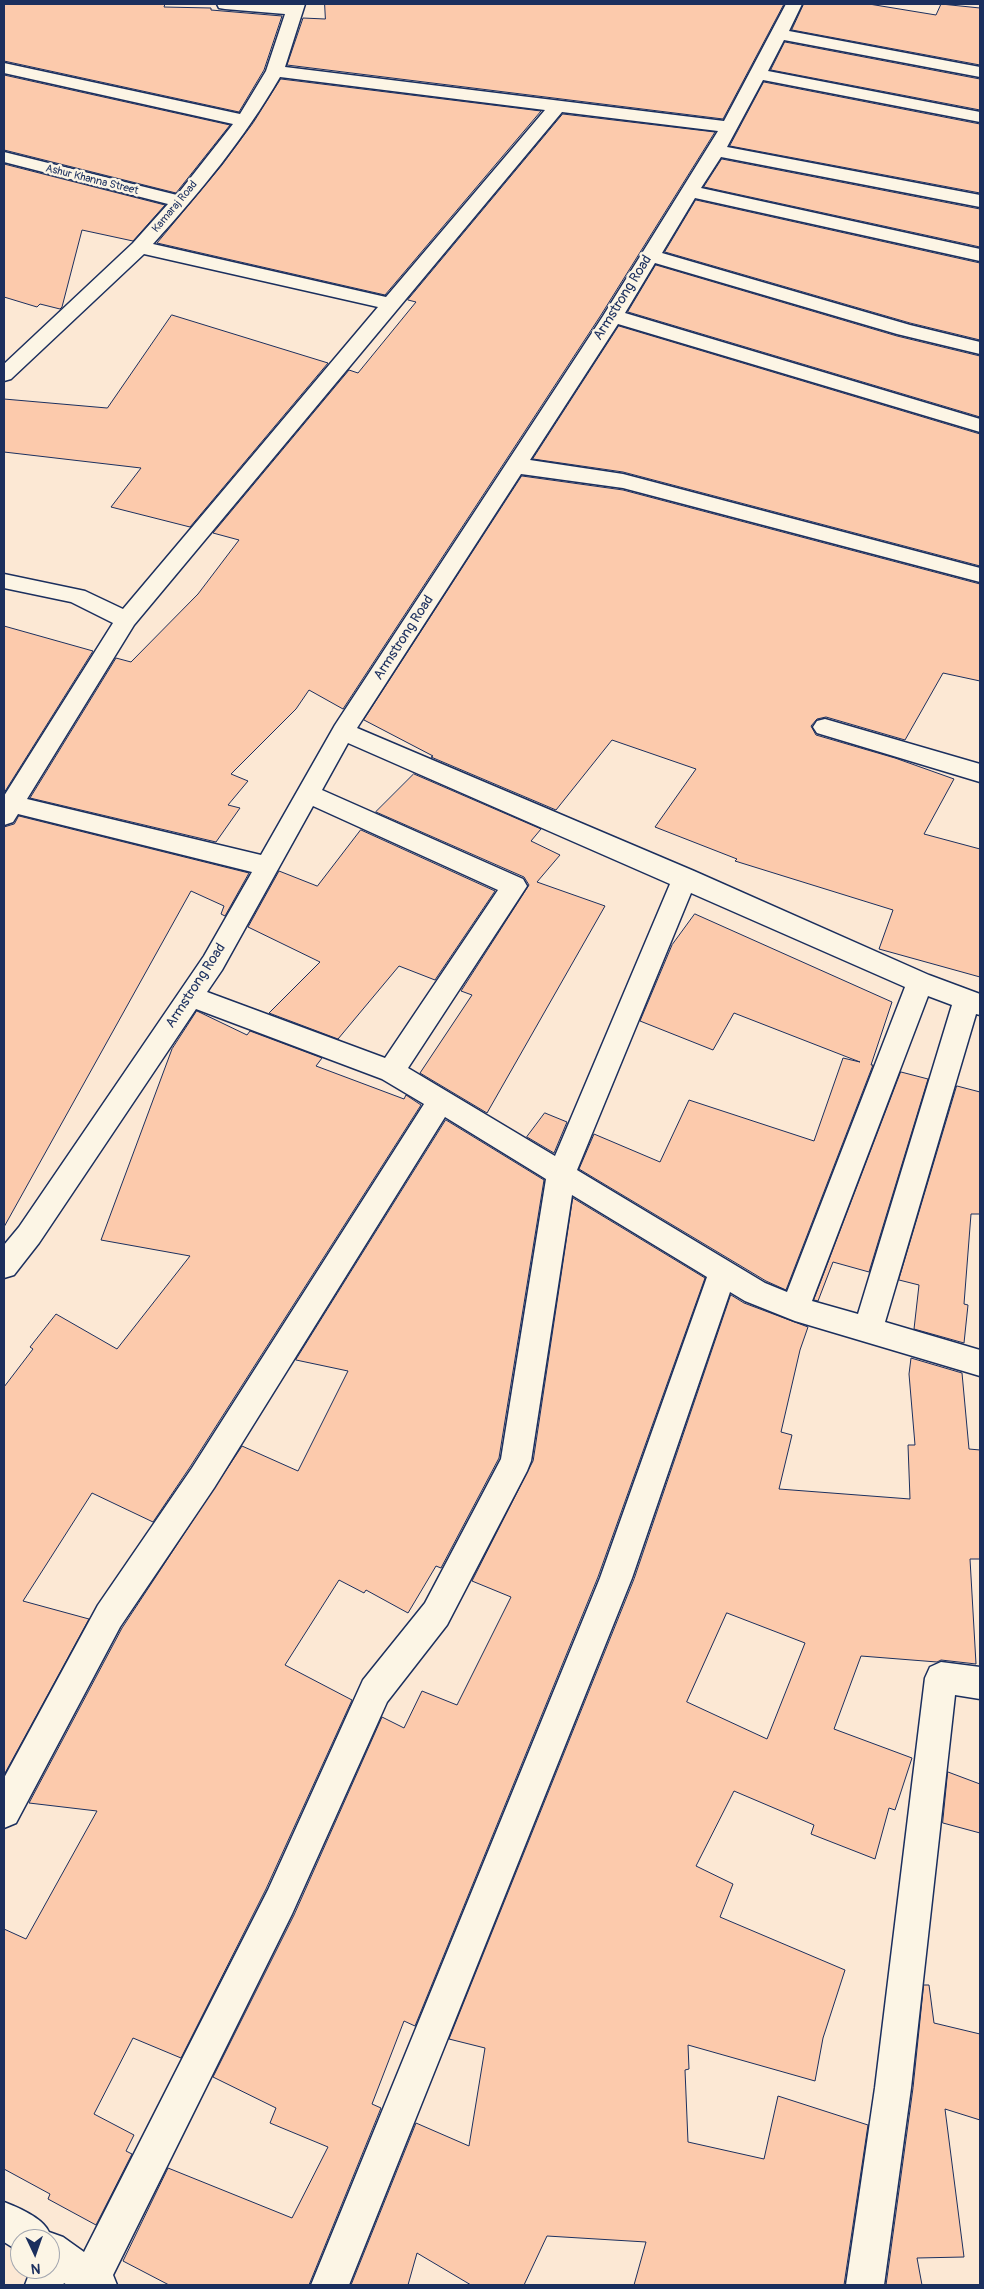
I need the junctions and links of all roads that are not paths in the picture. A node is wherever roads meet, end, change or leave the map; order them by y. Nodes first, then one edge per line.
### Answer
1 (225, 4) edge
2 (794, 4) edge
3 (296, 7) edge
4 (778, 34) junction
5 (4, 68) edge
6 (275, 70) junction
7 (980, 72) edge
8 (757, 74) junction
9 (558, 105) junction
10 (980, 117) edge
11 (244, 121) junction
12 (730, 127) junction
13 (714, 150) junction
14 (4, 157) edge
15 (689, 191) junction
16 (980, 201) edge
17 (181, 202) junction
18 (140, 248) junction
19 (649, 255) junction
20 (980, 255) edge
21 (390, 304) junction
22 (613, 316) junction
23 (980, 348) edge
24 (4, 375) edge
25 (980, 426) edge
26 (515, 467) junction
27 (980, 576) edge
28 (4, 581) edge
29 (126, 620) junction
30 (825, 727) dead end
31 (343, 731) junction
32 (980, 773) edge
33 (308, 794) junction
34 (7, 810) edge
35 (268, 866) junction
36 (685, 878) junction
37 (920, 982) junction
38 (190, 996) junction
39 (974, 1002) edge
40 (391, 1071) junction
41 (440, 1102) junction
42 (560, 1175) junction
43 (4, 1266) edge
44 (724, 1272) junction
45 (795, 1308) junction
46 (868, 1329) junction
47 (980, 1363) edge
48 (980, 1683) edge
49 (4, 1811) edge
50 (60, 2264) edge
51 (94, 2282) edge
52 (330, 2285) edge
53 (865, 2285) edge

1 - 3 street
2 - 4 street, Armstrong Road
3 - 6 street, Kamaraj Road
4 - 7 street
4 - 8 street, Armstrong Road
5 - 11 street
6 - 9 street
6 - 11 street, Kamaraj Road
8 - 10 street
8 - 12 street, Armstrong Road
9 - 12 street
9 - 21 street
11 - 17 street, Kamaraj Road
12 - 13 street, Armstrong Road
13 - 15 street, Armstrong Road
13 - 16 street
14 - 17 street, Ashur Khanna Street
15 - 19 street, Armstrong Road
15 - 20 street
17 - 18 street, Kamaraj Road
18 - 21 street
18 - 24 street, Kamaraj Road
19 - 22 street, Armstrong Road
19 - 23 street
21 - 29 street
22 - 25 street
22 - 26 street, Armstrong Road
26 - 27 street
26 - 31 street, Armstrong Road
28 - 29 street
29 - 34 street
30 - 32 street
31 - 33 street, Armstrong Road
31 - 36 street
33 - 35 street, Armstrong Road
33 - 40 street
34 - 35 street
35 - 38 street, Armstrong Road
36 - 37 street
36 - 42 street
37 - 39 street
37 - 45 street
38 - 40 street
38 - 43 street, Armstrong Road
39 - 46 street
40 - 41 street
41 - 42 street
41 - 49 street
42 - 44 street
42 - 51 street
44 - 45 street
44 - 52 street
45 - 46 street
46 - 47 street
48 - 53 street
50 - 51 street

